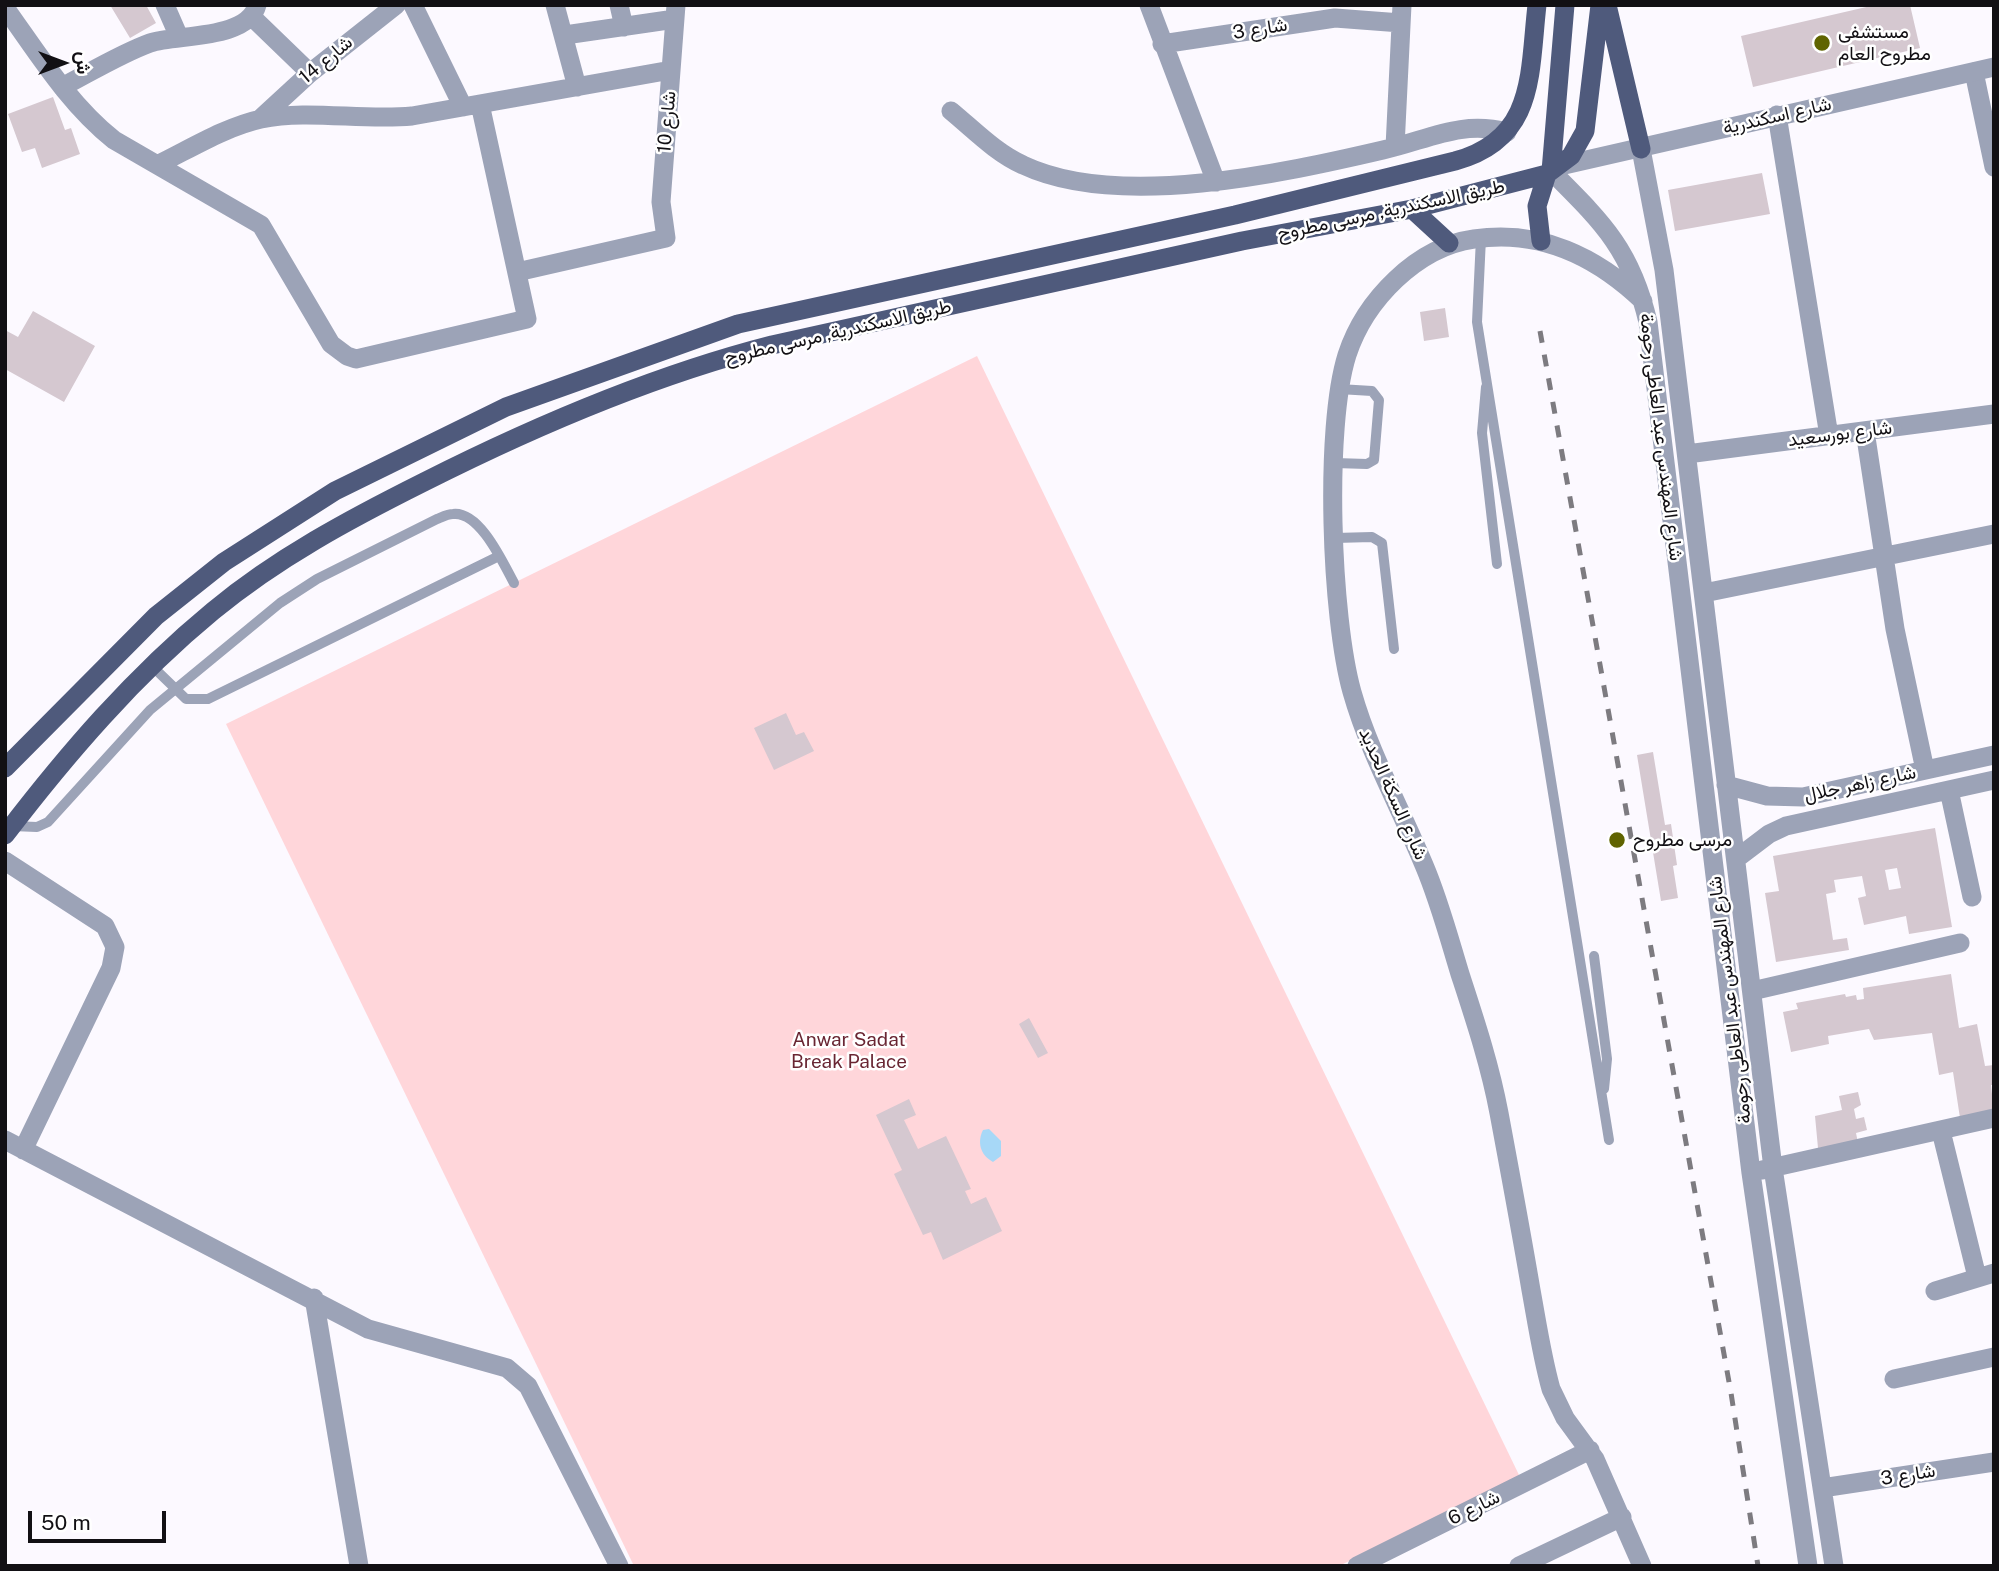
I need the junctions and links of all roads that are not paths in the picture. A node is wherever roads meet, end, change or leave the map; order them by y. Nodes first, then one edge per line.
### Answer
1 (165, 5) edge
2 (396, 5) edge
3 (413, 5) edge
4 (555, 5) edge
5 (619, 5) edge
6 (1149, 5) edge
7 (1537, 5) edge
8 (1565, 5) edge
9 (1600, 5) edge
10 (1607, 5) edge
11 (6, 9) edge
12 (254, 11) edge
13 (676, 12) edge
14 (1334, 12) edge
15 (1401, 14) edge
16 (624, 27) junction
17 (565, 35) junction
18 (179, 37) junction
19 (1162, 44) junction
20 (1994, 67) edge
21 (671, 70) junction
22 (1974, 72) junction
23 (310, 73) junction
24 (62, 87) junction
25 (577, 87) junction
26 (471, 106) junction
27 (951, 111) dead end
28 (1777, 115) junction
29 (260, 120) junction
30 (1507, 132) junction
31 (1395, 147) junction
32 (1641, 149) junction
33 (157, 165) junction
34 (1994, 167) edge
35 (1553, 170) junction
36 (1216, 182) junction
37 (1412, 209) junction
38 (1481, 238) junction
39 (1541, 241) junction
40 (1449, 243) junction
41 (517, 272) junction
42 (1643, 301) junction
43 (1488, 375) junction
44 (1339, 389) junction
45 (1994, 414) edge
46 (1865, 431) junction
47 (1829, 436) junction
48 (1686, 454) junction
49 (1335, 463) junction
50 (1994, 534) edge
51 (1335, 538) junction
52 (499, 556) junction
53 (1882, 557) junction
54 (1497, 564) dead end
55 (514, 583) dead end
56 (1703, 593) junction
57 (1394, 649) dead end
58 (152, 666) junction
59 (174, 689) junction
60 (1716, 703) junction
61 (1695, 706) junction
62 (1994, 755) edge
63 (5, 768) edge
64 (1925, 770) junction
65 (1994, 780) edge
66 (1726, 785) junction
67 (1949, 790) junction
68 (9, 831) edge
69 (1736, 859) junction
70 (5, 862) edge
71 (1972, 897) dead end
72 (1961, 943) dead end
73 (1594, 956) dead end
74 (1752, 991) junction
75 (1603, 1104) junction
76 (1994, 1118) edge
77 (1941, 1131) junction
78 (1609, 1140) dead end
79 (14, 1145) edge
80 (1773, 1168) junction
81 (1751, 1173) junction
82 (1985, 1275) edge
83 (1935, 1291) dead end
84 (314, 1298) junction
85 (1994, 1357) edge
86 (1894, 1378) dead end
87 (1590, 1450) junction
88 (1994, 1462) edge
89 (1822, 1488) junction
90 (1622, 1517) junction
91 (359, 1566) edge
92 (619, 1566) edge
93 (1357, 1566) edge
94 (1519, 1566) edge
95 (1642, 1566) edge
96 (1808, 1566) edge
97 (1834, 1566) edge

1 - 18 street
2 - 23 street, شارع 14
3 - 26 street
4 - 17 street
5 - 16 street
6 - 19 street
7 - 30 main road, طريق الاسكندرية, مرسى مطروح
8 - 35 main road
9 - 35 main road
10 - 32 main road
11 - 24 street
12 - 18 street
12 - 23 street
13 - 16 street
13 - 21 street, شارع 10
14 - 15 street, شارع 3
14 - 19 street, شارع 3
15 - 31 street
16 - 17 street
17 - 25 street
18 - 24 street
19 - 36 street
20 - 22 street, شارع اسكندرية
21 - 25 street
21 - 41 street, شارع 10
22 - 28 street, شارع اسكندرية
22 - 34 street
23 - 29 street, شارع 14
24 - 33 street
25 - 26 street
26 - 29 street
26 - 41 street
27 - 36 street
28 - 32 street, شارع اسكندرية
28 - 47 street
29 - 33 street
30 - 31 street
30 - 63 main road, طريق الاسكندرية, مرسى مطروح
31 - 36 street
32 - 35 street, شارع اسكندرية
32 - 48 street, شارع المهندس عبد العاطى رحومة
33 - 41 street
35 - 37 main road, طريق الاسكندرية, مرسى مطروح
35 - 39 main road
35 - 42 street, شارع المهندس عبد العاطى رحومة
37 - 40 main road
37 - 58 main road, طريق الاسكندرية, مرسى مطروح
38 - 39 street, شارع السكة الحديد
38 - 40 street, شارع السكة الحديد
38 - 43 lane
39 - 42 street, شارع السكة الحديد
40 - 44 street, شارع السكة الحديد
42 - 61 street, شارع المهندس عبد العاطى رحومة
43 - 54 lane
43 - 75 lane
44 - 49 street, شارع السكة الحديد
44 - 49 lane
45 - 46 street, شارع بورسعيد
46 - 47 street, شارع بورسعيد
46 - 53 street
47 - 48 street, شارع بورسعيد
48 - 56 street, شارع المهندس عبد العاطى رحومة
49 - 51 street, شارع السكة الحديد
50 - 53 street
51 - 57 lane
51 - 87 street, شارع السكة الحديد
52 - 55 lane
52 - 59 lane
52 - 59 lane
53 - 56 street
53 - 64 street
56 - 60 street, شارع المهندس عبد العاطى رحومة
58 - 59 lane
58 - 68 main road, طريق الاسكندرية, مرسى مطروح
59 - 68 lane
60 - 61 street
60 - 66 street, شارع المهندس عبد العاطى رحومة
61 - 81 street, شارع المهندس عبد العاطى رحومة
62 - 64 street, شارع زاهر جلال
64 - 66 street, شارع زاهر جلال
65 - 67 street, شارع زاهر جلال
66 - 69 street, شارع المهندس عبد العاطى رحومة
67 - 69 street, شارع زاهر جلال
67 - 71 street
69 - 74 street, شارع المهندس عبد العاطى رحومة
70 - 79 street
72 - 74 street
73 - 75 lane
74 - 80 street, شارع المهندس عبد العاطى رحومة
75 - 78 lane
76 - 77 street
77 - 80 street
77 - 82 street
79 - 84 street
80 - 81 street
80 - 89 street, شارع المهندس عبد العاطى رحومة
81 - 96 street, شارع المهندس عبد العاطى رحومة
82 - 83 street
84 - 91 street
84 - 92 street
85 - 86 street
87 - 90 street, شارع السكة الحديد
87 - 93 street, شارع 6
88 - 89 street, شارع 3
89 - 97 street, شارع المهندس عبد العاطى رحومة
90 - 94 street
90 - 95 street, شارع السكة الحديد

